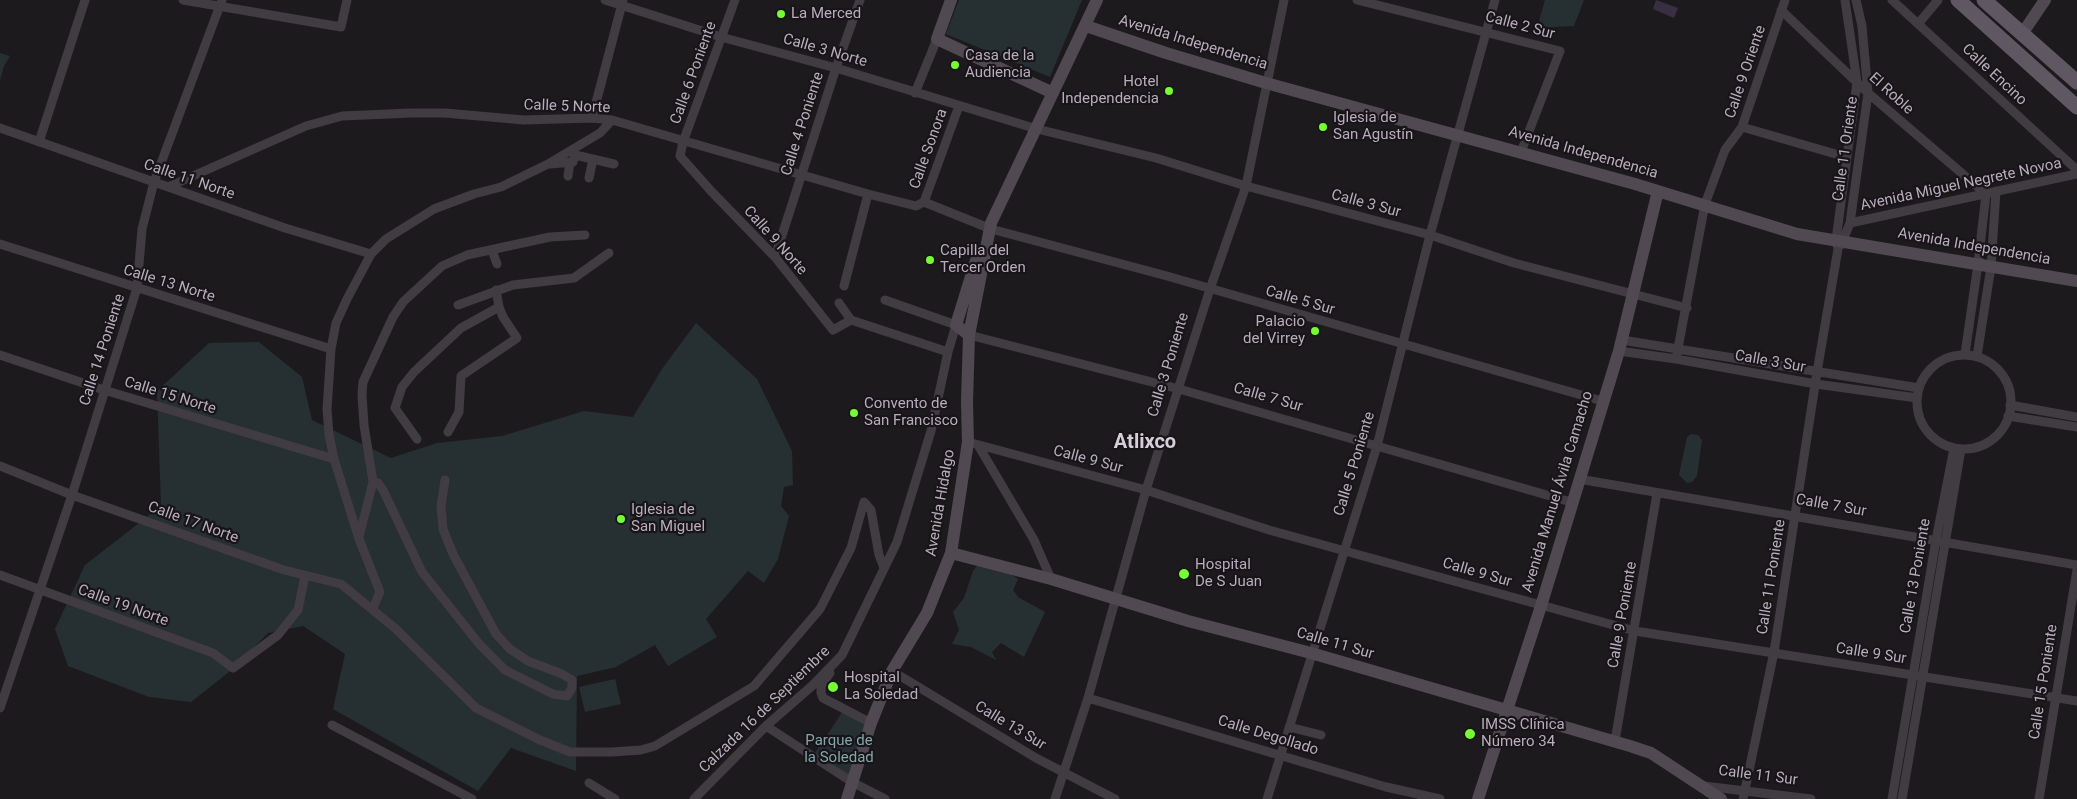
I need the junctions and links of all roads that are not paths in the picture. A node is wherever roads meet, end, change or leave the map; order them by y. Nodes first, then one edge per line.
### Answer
1 (85, 0) edge
2 (183, 0) edge
3 (348, 0) edge
4 (605, 0) edge
5 (735, 0) edge
6 (860, 0) edge
7 (951, 0) edge
8 (1097, 0) edge
9 (1284, 0) edge
10 (1357, 0) edge
11 (1495, 0) edge
12 (1785, 0) edge
13 (1845, 0) edge
14 (1856, 0) edge
15 (1892, 0) edge
16 (1938, 0) edge
17 (1958, 0) edge
18 (1984, 0) edge
19 (2044, 0) edge
20 (222, 3) edge
21 (622, 3) edge
22 (1781, 10) junction
23 (1918, 24) junction
24 (1086, 26) junction
25 (1487, 31) junction
26 (2022, 34) junction
27 (721, 37) junction
28 (937, 39) junction
29 (836, 68) junction
30 (1857, 82) junction
31 (2077, 82) edge
32 (1266, 83) junction
33 (915, 93) junction
34 (1053, 93) junction
35 (1868, 93) junction
36 (959, 106) junction
37 (2077, 107) edge
38 (592, 118) junction
39 (612, 120) junction
40 (1742, 127) junction
41 (0, 128) edge
42 (1037, 129) junction
43 (1458, 134) junction
44 (39, 142) junction
45 (683, 142) junction
46 (1521, 152) junction
47 (680, 156) joint
48 (1846, 157) junction
49 (593, 159) junction
50 (570, 162) junction
51 (548, 164) junction
52 (614, 164) dead end
53 (2077, 170) edge
54 (2077, 174) edge
55 (568, 176) dead end
56 (801, 176) junction
57 (589, 178) dead end
58 (154, 182) junction
59 (1246, 186) junction
60 (168, 187) junction
61 (1658, 191) junction
62 (1996, 191) junction
63 (868, 194) junction
64 (1986, 194) junction
65 (924, 202) junction
66 (1705, 204) junction
67 (1850, 223) junction
68 (989, 226) junction
69 (585, 235) dead end
70 (1430, 235) junction
71 (0, 244) edge
72 (1839, 244) junction
73 (492, 250) junction
74 (609, 253) dead end
75 (371, 254) junction
76 (775, 257) junction
77 (497, 264) dead end
78 (1978, 264) junction
79 (1991, 267) junction
80 (2077, 281) edge
81 (844, 286) dead end
82 (137, 288) junction
83 (1210, 289) junction
84 (496, 290) junction
85 (1634, 294) junction
86 (885, 300) dead end
87 (839, 303) dead end
88 (458, 305) dead end
89 (499, 307) junction
90 (1687, 308) junction
91 (851, 320) junction
92 (956, 325) junction
93 (969, 335) junction
94 (1402, 344) junction
95 (1620, 346) junction
96 (331, 349) junction
97 (948, 352) junction
98 (1677, 354) junction
99 (1965, 354) junction
100 (0, 355) edge
101 (1978, 356) junction
102 (1817, 372) junction
103 (1816, 384) junction
104 (1919, 388) junction
105 (1179, 389) junction
106 (104, 390) junction
107 (1917, 398) junction
108 (1602, 401) junction
109 (2010, 405) junction
110 (2008, 416) junction
111 (2077, 417) edge
112 (2077, 427) edge
113 (448, 432) dead end
114 (417, 439) dead end
115 (973, 444) junction
116 (1377, 446) junction
117 (1957, 448) junction
118 (334, 459) junction
119 (0, 466) edge
120 (1578, 479) junction
121 (445, 480) dead end
122 (373, 482) junction
123 (1146, 490) junction
124 (1657, 493) junction
125 (72, 495) junction
126 (1571, 502) junction
127 (1795, 516) junction
128 (359, 539) junction
129 (1936, 540) junction
130 (1946, 542) junction
131 (1343, 549) junction
132 (952, 554) junction
133 (2077, 565) edge
134 (884, 568) junction
135 (2077, 570) edge
136 (0, 575) edge
137 (305, 576) junction
138 (1051, 578) junction
139 (41, 591) junction
140 (1115, 598) junction
141 (1541, 606) junction
142 (373, 608) junction
143 (1635, 631) junction
144 (1774, 652) junction
145 (1311, 653) junction
146 (842, 655) junction
147 (892, 671) junction
148 (1913, 674) junction
149 (1923, 676) junction
150 (2055, 697) junction
151 (1088, 698) junction
152 (2077, 701) edge
153 (0, 708) edge
154 (1506, 709) junction
155 (871, 723) junction
156 (332, 725) dead end
157 (766, 726) junction
158 (1290, 727) junction
159 (1321, 735) dead end
160 (1615, 741) junction
161 (1280, 754) junction
162 (1064, 773) junction
163 (852, 782) junction
164 (589, 783) dead end
165 (1705, 788) junction
166 (1744, 795) edge
167 (1413, 796) edge
168 (472, 799) edge
169 (615, 799) edge
170 (694, 799) edge
171 (847, 799) edge
172 (885, 799) edge
173 (1055, 799) edge
174 (1116, 799) edge
175 (1267, 799) edge
176 (1440, 799) edge
177 (1478, 799) edge
178 (1721, 799) edge
179 (1811, 799) edge
180 (1892, 799) edge
181 (1902, 799) edge
182 (2040, 799) edge

1 - 44 street
2 - 20 street
3 - 20 street
4 - 21 street, Calle 3 Norte
5 - 27 street, Calle 6 Poniente
6 - 29 street, Calle 4 Poniente
7 - 28 main road
8 - 24 main road, Avenida Hidalgo
9 - 32 street, Calle 3 Poniente
10 - 25 street, Calle 2 Sur
11 - 25 street, Calle 5 Poniente
12 - 22 street, Calle 9 Oriente
13 - 30 street, Calle 11 Oriente
14 - 35 street, Calle 11 Oriente
15 - 23 street, Calle Encino
16 - 23 street
17 - 37 main road
18 - 26 main road
19 - 26 main road
20 - 58 street, Calle 14 Poniente
21 - 27 street, Calle 3 Norte
21 - 38 street
22 - 30 street, El Roble
22 - 40 street, Calle 9 Oriente
23 - 53 street, Calle Encino
24 - 32 main road, Avenida Independencia
24 - 34 main road, Avenida Hidalgo
25 - 43 street, Calle 5 Poniente
25 - 46 street, Calle 2 Sur
26 - 31 main road
27 - 29 street, Calle 3 Norte
27 - 45 street, Calle 6 Poniente
28 - 33 street
28 - 34 main road
29 - 33 street, Calle 3 Norte
29 - 56 street, Calle 4 Poniente
30 - 35 street, El Roble
30 - 48 street, Calle 11 Oriente
32 - 43 main road, Avenida Independencia
32 - 59 street, Calle 3 Poniente
33 - 36 street, Calle 3 Norte
34 - 42 main road, Avenida Hidalgo
35 - 64 street, El Roble
35 - 67 street, Calle 11 Oriente
36 - 42 street, Calle 3 Norte
36 - 65 street, Calle Sonora
38 - 39 street, Calle 5 Norte
38 - 60 street, Calle 5 Norte
39 - 45 street, Calle 5 Norte
39 - 51 street
40 - 48 street
40 - 66 street, Calle 9 Oriente
41 - 44 street, Calle 11 Norte
42 - 59 street, Calle 3 Sur
42 - 68 main road, Avenida Hidalgo
43 - 46 main road, Avenida Independencia
43 - 70 street, Calle 5 Poniente
44 - 58 street, Calle 11 Norte
45 - 47 street, Calle 6 Poniente
45 - 56 street, Calle 5 Norte
46 - 61 main road, Avenida Independencia
47 - 76 street, Calle 9 Norte
48 - 72 street, Calle 11 Oriente
49 - 50 street
49 - 52 street
49 - 57 street
50 - 51 street
50 - 55 street
51 - 75 street
54 - 62 street, Avenida Miguel Negrete Novoa
56 - 63 street, Calle 5 Norte
56 - 76 street, Calle 4 Poniente
58 - 60 street, Calle 11 Norte
58 - 82 street, Calle 14 Poniente
59 - 70 street, Calle 3 Sur
59 - 83 street, Calle 3 Poniente
60 - 75 street, Calle 11 Norte
61 - 66 main road, Avenida Independencia
61 - 85 main road, Avenida Manuel Ávila Camacho
62 - 64 street, Avenida Miguel Negrete Novoa
62 - 79 street
63 - 65 street, Calle 5 Norte
63 - 81 street
64 - 67 street, Avenida Miguel Negrete Novoa
64 - 78 street
65 - 68 street, Calle 5 Norte
66 - 72 main road, Avenida Independencia
66 - 90 street
67 - 72 street, Calle 11 Oriente
68 - 83 street, Calle 5 Sur
68 - 92 main road, Avenida Hidalgo
68 - 93 main road, Avenida Hidalgo
69 - 73 street
70 - 85 street, Calle 3 Sur
70 - 94 street, Calle 5 Poniente
71 - 82 street, Calle 13 Norte
72 - 78 main road, Avenida Independencia
72 - 102 street, Calle 11 Poniente
73 - 77 street
73 - 122 street
74 - 84 street
75 - 96 street
76 - 91 street, Calle 9 Norte
78 - 79 main road, Avenida Independencia
78 - 99 street
79 - 80 main road, Avenida Independencia
79 - 101 street
82 - 96 street, Calle 13 Norte
82 - 106 street, Calle 14 Poniente
83 - 94 street, Calle 5 Sur
83 - 105 street, Calle 3 Poniente
84 - 88 street
84 - 89 street
85 - 90 street, Calle 3 Sur
85 - 95 main road, Avenida Manuel Ávila Camacho
86 - 92 street
87 - 91 street
89 - 113 street
89 - 114 street
90 - 98 street
91 - 97 street
92 - 93 main road, Calle 7 Sur
92 - 97 street, Calzada 16 de Septiembre
93 - 105 street, Calle 7 Sur
93 - 115 main road, Avenida Hidalgo
94 - 108 street, Calle 5 Sur
94 - 116 street, Calle 5 Poniente
95 - 98 street, Calle 3 Sur
95 - 108 main road, Avenida Manuel Ávila Camacho
96 - 118 street
97 - 134 street, Calzada 16 de Septiembre
98 - 102 street, Calle 3 Sur
98 - 103 street, Calle 3 Sur
99 - 101 street
99 - 104 street
100 - 106 street, Calle 15 Norte
101 - 109 street
102 - 103 street, Calle 11 Poniente
102 - 104 street, Calle 3 Sur
103 - 107 street, Calle 3 Sur
103 - 127 street, Calle 11 Poniente
104 - 107 street
105 - 116 street, Calle 7 Sur
105 - 123 street, Calle 3 Poniente
106 - 118 street, Calle 15 Norte
106 - 125 street, Calle 14 Poniente
107 - 117 street
108 - 120 main road, Avenida Manuel Ávila Camacho
109 - 110 street
109 - 111 street
110 - 112 street
110 - 117 street
115 - 123 street, Calle 9 Sur
115 - 132 main road, Avenida Hidalgo
115 - 138 street
116 - 126 street, Calle 7 Sur
116 - 131 street, Calle 5 Poniente
117 - 129 street, Calle 13 Poniente
117 - 130 street, Calle 13 Poniente
118 - 128 street
119 - 125 street, Calle 17 Norte
120 - 124 street, Calle 7 Sur
120 - 126 main road, Avenida Manuel Ávila Camacho
121 - 122 street
122 - 128 street
123 - 131 street, Calle 9 Sur
123 - 140 street, Calle 3 Poniente
124 - 127 street, Calle 7 Sur
124 - 143 street, Calle 9 Poniente
125 - 137 street, Calle 17 Norte
125 - 139 street, Calle 14 Poniente
126 - 141 main road, Avenida Manuel Ávila Camacho
127 - 129 street, Calle 7 Sur
127 - 144 street, Calle 11 Poniente
128 - 142 street
129 - 130 street, Calle 7 Sur
129 - 148 street, Calle 13 Poniente
130 - 133 street, Calle 7 Sur
130 - 149 street, Calle 13 Poniente
131 - 141 street, Calle 9 Sur
131 - 145 street, Calle 5 Poniente
132 - 138 main road, Calle 11 Sur
132 - 147 main road, Avenida Hidalgo
134 - 142 street, Calle 17 Norte
134 - 146 street, Calzada 16 de Septiembre
135 - 150 street, Calle 15 Poniente
136 - 139 street, Calle 19 Norte
137 - 139 street, Calle 19 Norte
137 - 142 street, Calle 17 Norte
138 - 140 main road, Calle 11 Sur
139 - 153 street, Calle 14 Poniente
140 - 145 main road, Calle 11 Sur
140 - 151 street, Calle 3 Poniente
141 - 143 street, Calle 9 Sur
141 - 154 main road, Avenida Manuel Ávila Camacho
143 - 144 street, Calle 9 Sur
143 - 160 street, Calle 9 Poniente
144 - 148 street, Calle 9 Sur
144 - 166 street, Calle 11 Poniente
145 - 154 main road, Calle 11 Sur
145 - 158 street, Calle 5 Poniente
146 - 155 street
146 - 157 street, Calzada 16 de Septiembre
147 - 155 main road, Avenida Hidalgo
147 - 162 street, Calle 13 Sur
148 - 149 street, Calle 9 Sur
148 - 180 street, Calle 13 Poniente
149 - 150 street, Calle 9 Sur
149 - 181 street, Calle 13 Poniente
150 - 152 street, Calle 9 Sur
150 - 182 street, Calle 15 Poniente
151 - 161 street, Calle Degollado
151 - 162 street, Calle 3 Poniente
154 - 160 main road, Calle 11 Sur
154 - 177 main road, Avenida Manuel Ávila Camacho
155 - 163 main road, Avenida Hidalgo
156 - 168 street
157 - 163 street
157 - 170 street, Calzada 16 de Septiembre
158 - 159 street
158 - 161 street, Calle 5 Poniente
160 - 165 main road, Calle 11 Sur
161 - 167 street, Calle Degollado
161 - 175 street, Calle 5 Poniente
162 - 173 street, Calle 3 Poniente
162 - 174 street, Calle 13 Sur
163 - 171 main road, Avenida Hidalgo
163 - 172 street
164 - 169 street
165 - 166 street, Calle 11 Sur
165 - 178 main road
166 - 179 street, Calle 11 Sur
167 - 176 street, Calle Degollado

